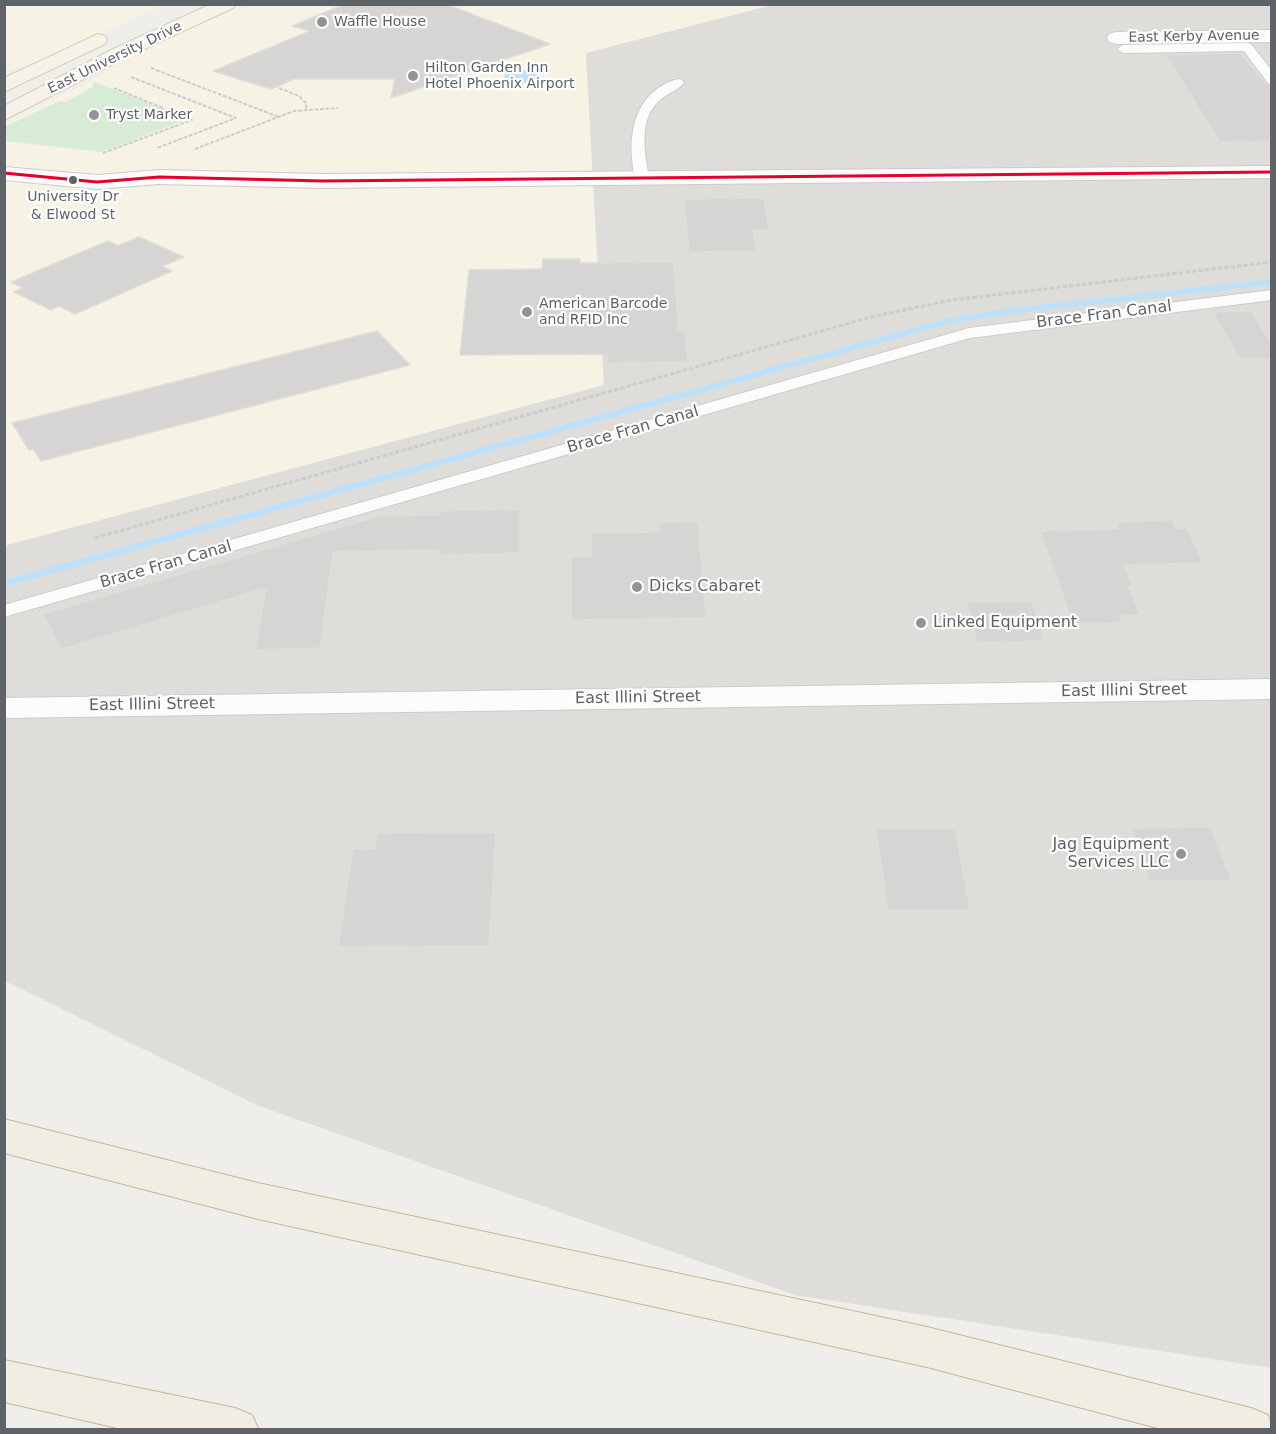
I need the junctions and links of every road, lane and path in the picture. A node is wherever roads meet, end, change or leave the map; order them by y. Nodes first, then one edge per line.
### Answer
1 (227, 4) edge
2 (114, 33) dead end
3 (1272, 36) edge
4 (1120, 43) joint
5 (149, 67) dead end
6 (121, 73) dead end
7 (1272, 80) edge
8 (678, 83) dead end
9 (107, 85) dead end
10 (4, 86) edge
11 (279, 88) dead end
12 (338, 108) dead end
13 (306, 109) junction
14 (4, 114) edge
15 (279, 117) junction
16 (154, 149) dead end
17 (195, 149) dead end
18 (4, 153) edge
19 (102, 153) dead end
20 (1272, 171) edge
21 (4, 172) edge
22 (159, 177) junction
23 (642, 178) junction
24 (1272, 262) edge
25 (1272, 296) edge
26 (95, 538) dead end
27 (4, 611) edge
28 (1272, 689) edge
29 (4, 708) edge
30 (4, 1136) edge
31 (4, 1381) edge
32 (235, 1430) edge
33 (1251, 1430) edge

1 - 14 main road, East University Drive
2 - 10 main road, East University Drive
3 - 4 street, East Kerby Avenue
4 - 7 lane
5 - 15 path
6 - 16 path
8 - 23 lane
9 - 19 path
11 - 13 path
12 - 13 path
13 - 15 path
15 - 17 path
18 - 22 street
20 - 23 street
21 - 22 street
22 - 23 street
24 - 26 path
25 - 27 lane, Brace Fran Canal
28 - 29 street, East Illini Street
30 - 33 highway
31 - 32 highway

